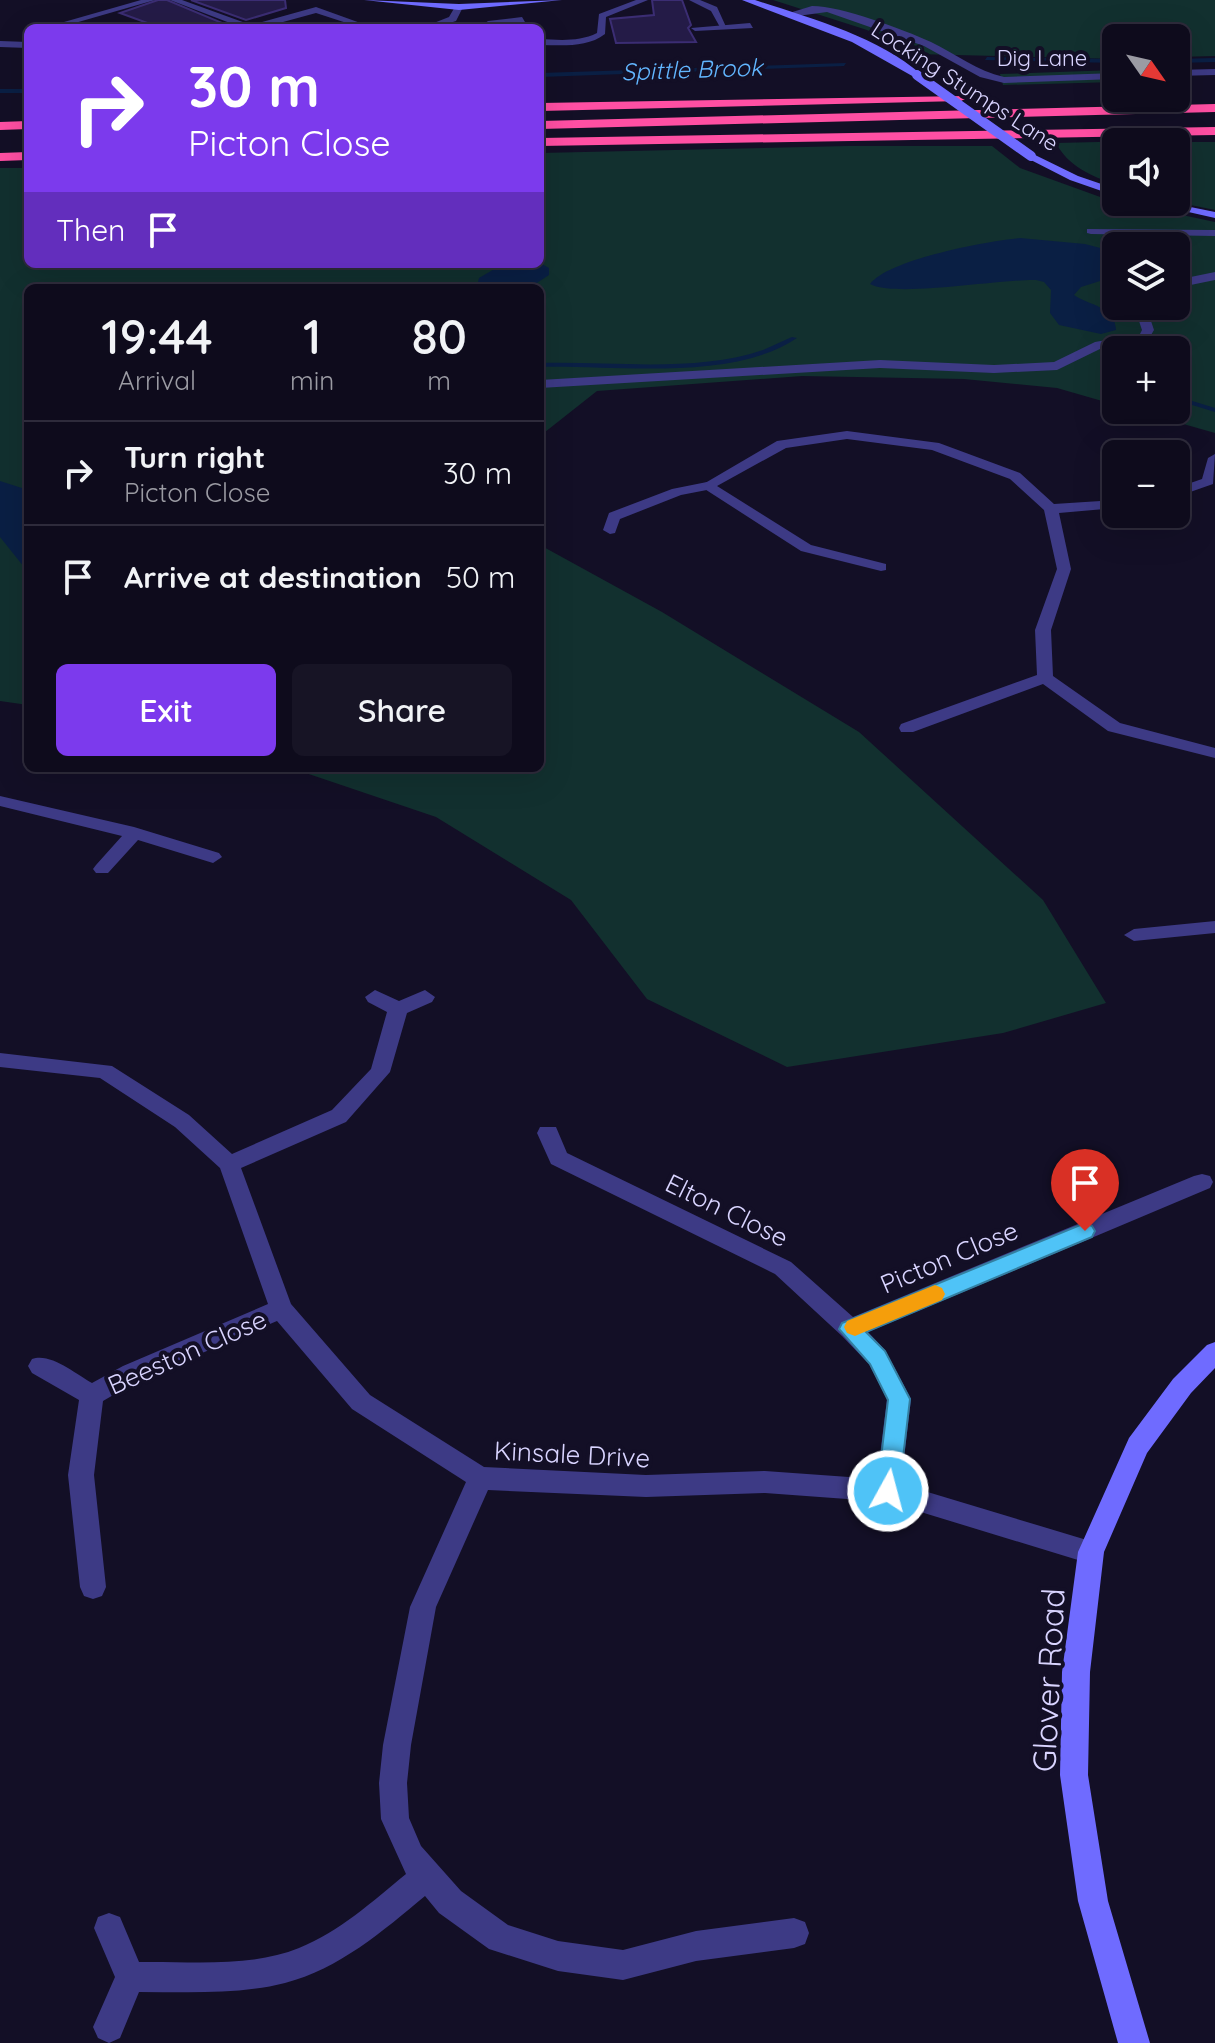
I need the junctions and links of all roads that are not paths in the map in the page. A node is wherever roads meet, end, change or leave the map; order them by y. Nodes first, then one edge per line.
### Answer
1 (151, 0) edge
2 (174, 0) edge
3 (368, 0) edge
4 (558, 0) edge
5 (644, 0) edge
6 (693, 0) edge
7 (746, 0) edge
8 (459, 7) junction
9 (790, 14) junction
10 (522, 20) dead end
11 (61, 24) dead end
12 (240, 24) edge
13 (265, 24) edge
14 (359, 24) edge
15 (437, 24) edge
16 (488, 24) edge
17 (750, 26) dead end
18 (724, 27) junction
19 (695, 28) dead end
20 (0, 37) edge
21 (544, 42) edge
22 (0, 44) edge
23 (11, 44) junction
24 (24, 45) edge
25 (1215, 72) edge
26 (1190, 73) edge
27 (1102, 76) edge
28 (973, 98) dead end
29 (544, 107) edge
30 (1215, 108) edge
31 (24, 125) edge
32 (544, 125) edge
33 (0, 126) edge
34 (1215, 131) edge
35 (544, 142) edge
36 (24, 156) edge
37 (0, 157) edge
38 (1102, 188) edge
39 (1190, 210) edge
40 (1215, 215) edge
41 (1091, 231) dead end
42 (1215, 233) edge
43 (1215, 276) edge
44 (1190, 281) edge
45 (1145, 320) edge
46 (544, 384) edge
47 (1215, 458) edge
48 (707, 486) junction
49 (1190, 488) edge
50 (1102, 505) edge
51 (1051, 509) junction
52 (610, 530) dead end
53 (881, 567) dead end
54 (1045, 678) junction
55 (907, 728) dead end
56 (1215, 753) edge
57 (0, 801) edge
58 (134, 833) junction
59 (213, 857) dead end
60 (102, 869) dead end
61 (1215, 927) edge
62 (1134, 935) dead end
63 (375, 997) dead end
64 (425, 997) dead end
65 (398, 1009) junction
66 (0, 1060) edge
67 (548, 1133) dead end
68 (229, 1164) junction
69 (1202, 1182) dead end
70 (281, 1309) junction
71 (850, 1329) junction
72 (1215, 1352) edge
73 (40, 1366) dead end
74 (92, 1395) junction
75 (480, 1478) junction
76 (888, 1491) junction
77 (1091, 1552) junction
78 (93, 1587) dead end
79 (426, 1876) junction
80 (109, 1928) dead end
81 (794, 1933) dead end
82 (130, 1977) junction
83 (109, 2027) dead end
84 (1134, 2043) edge

1 - 11 street
2 - 12 street
3 - 8 street
4 - 8 street
5 - 21 street
6 - 18 street
7 - 9 street, Locking Stumps Lane
8 - 15 street
9 - 27 street, Dig Lane
9 - 38 street, Locking Stumps Lane, bridge
10 - 16 street
13 - 14 street
17 - 18 street
18 - 19 street
20 - 23 street
22 - 23 street
23 - 24 street
25 - 26 street
28 - 29 highway
30 - 32 highway
31 - 33 highway
34 - 35 highway
36 - 37 highway
39 - 40 street
41 - 42 street
43 - 44 street
45 - 46 street
47 - 49 street
48 - 51 street
48 - 52 street
48 - 53 street
50 - 51 street
51 - 54 street
54 - 55 street
54 - 56 street
57 - 58 street
58 - 59 street
58 - 60 street
61 - 62 street
63 - 65 street
64 - 65 street
65 - 68 street
66 - 68 street, Kinsale Drive
67 - 71 street, Elton Close
68 - 70 street, Kinsale Drive
69 - 71 street, Picton Close
70 - 74 street, Beeston Close
70 - 75 street, Kinsale Drive
71 - 76 street, Elton Close
72 - 77 street, Glover Road
73 - 74 street, Beeston Close
74 - 78 street, Beeston Close
75 - 76 street, Kinsale Drive
75 - 79 street
76 - 77 street, Kinsale Drive
77 - 84 street, Glover Road
79 - 81 street
79 - 82 street
80 - 82 street
82 - 83 street

